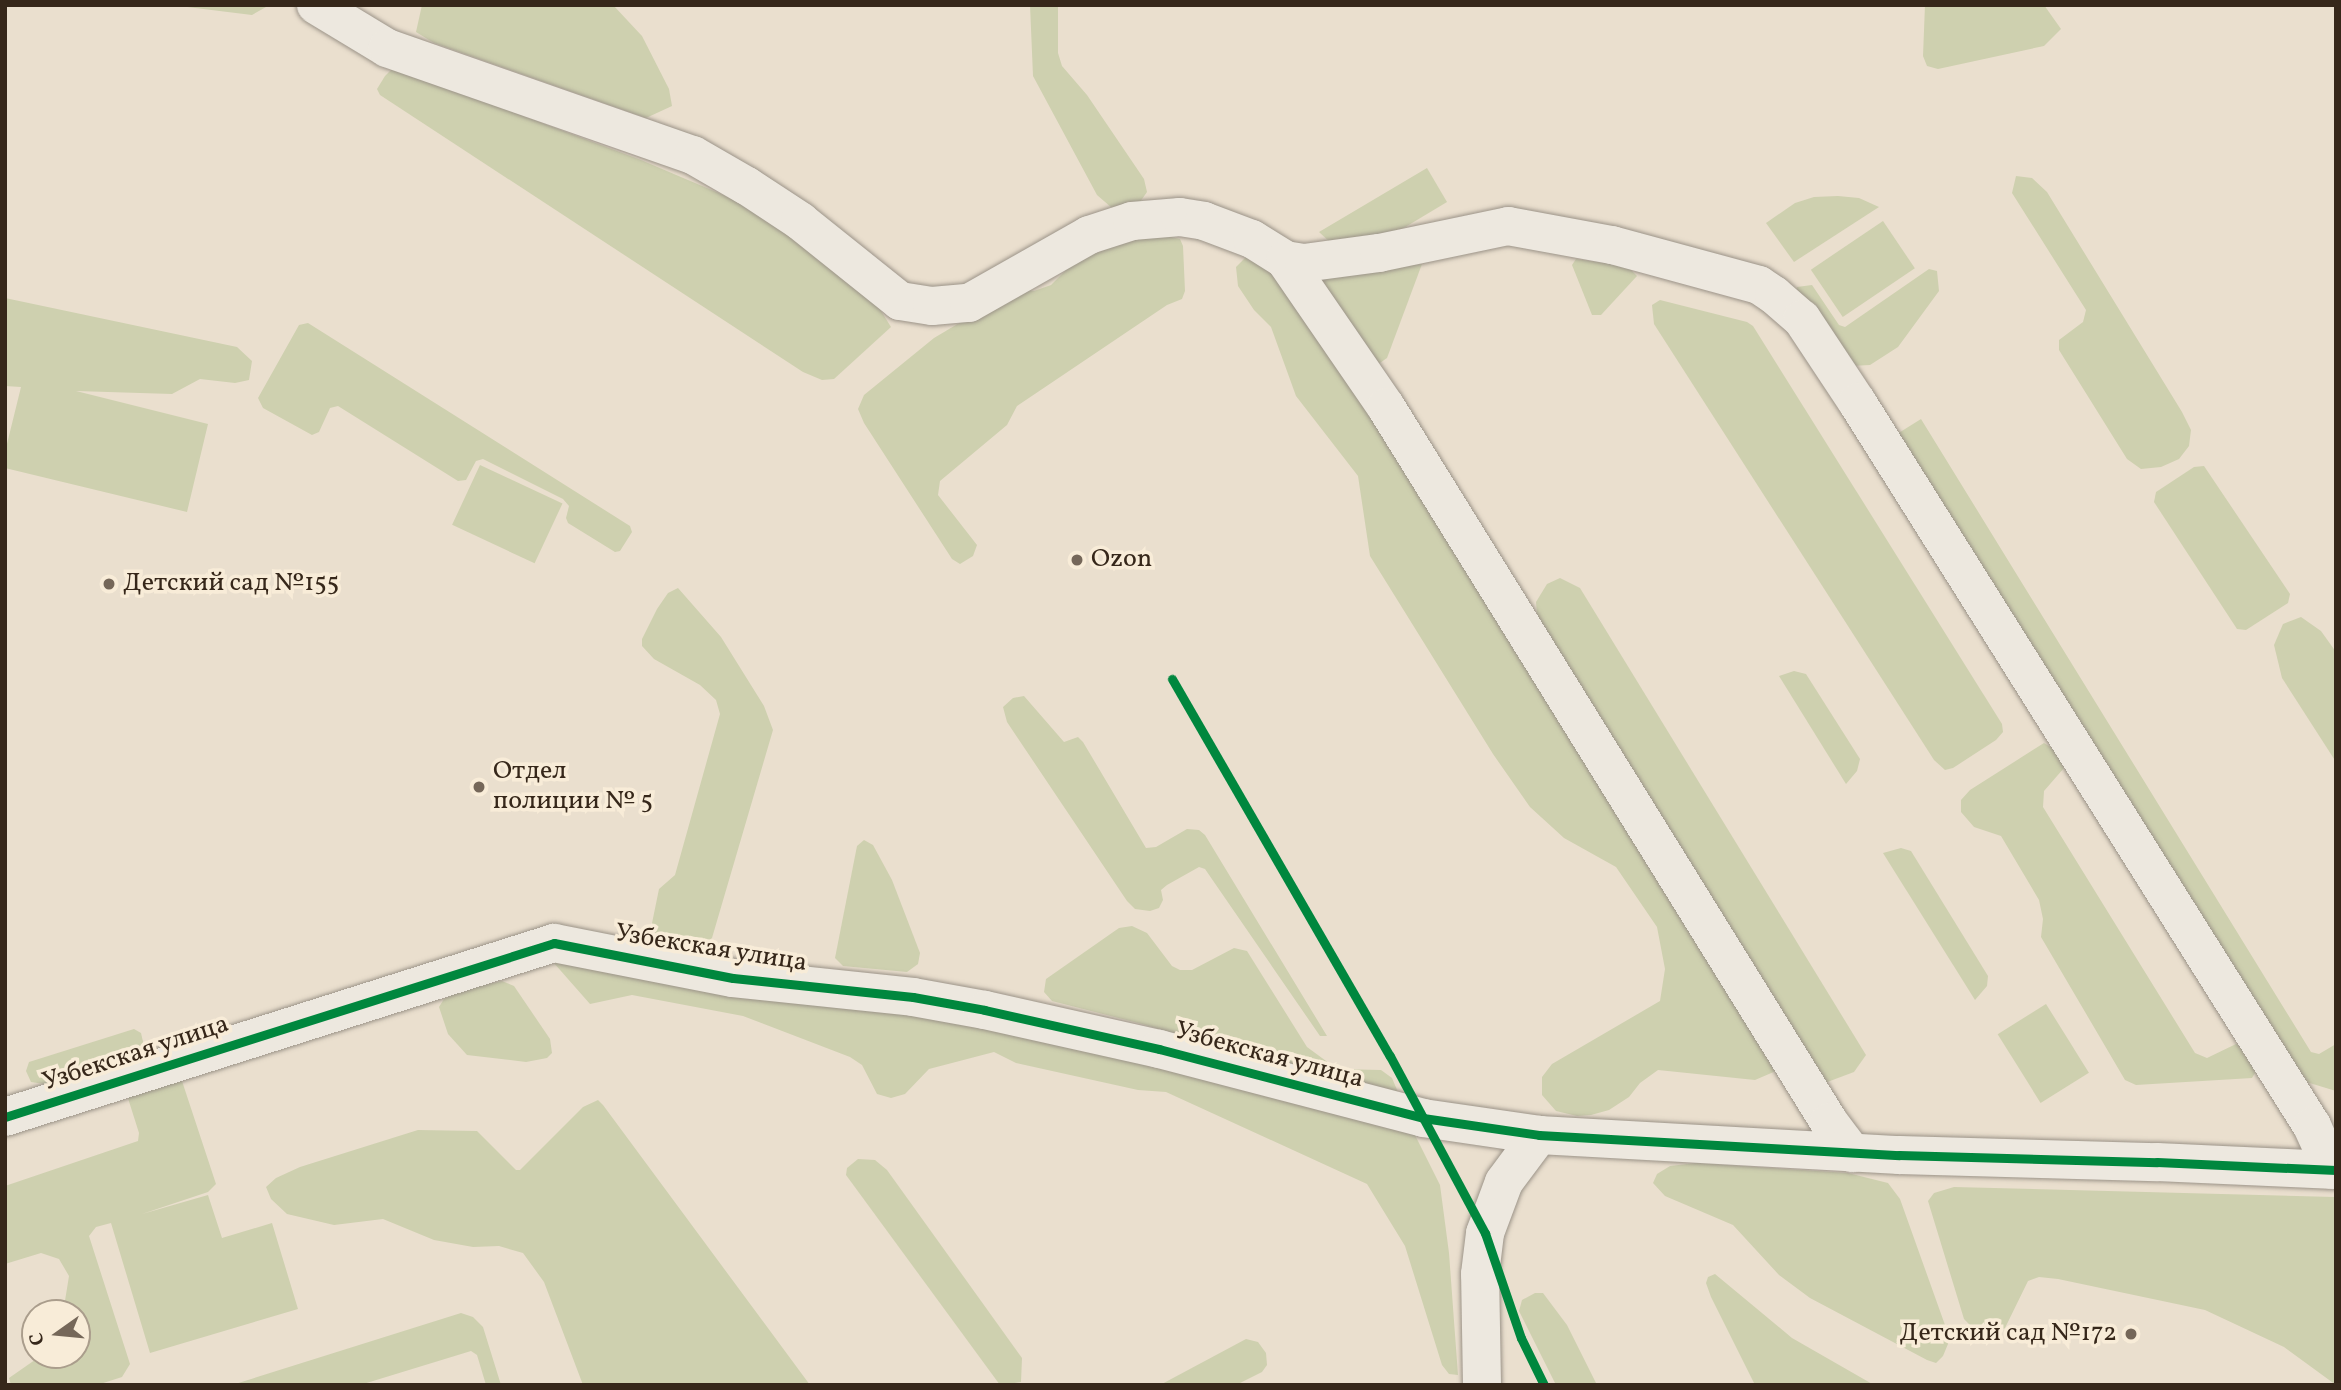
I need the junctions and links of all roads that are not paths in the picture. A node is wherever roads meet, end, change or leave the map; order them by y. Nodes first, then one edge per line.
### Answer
1 (316, 5) edge
2 (1285, 260) junction
3 (5, 1117) edge
4 (1539, 1135) junction
5 (1852, 1153) junction
6 (2334, 1170) edge
7 (1482, 1385) edge

1 - 2 street
2 - 5 street
2 - 6 street
3 - 4 street, Узбекская улица
4 - 5 street, Узбекская улица
4 - 7 street
5 - 6 street, Узбекская улица

